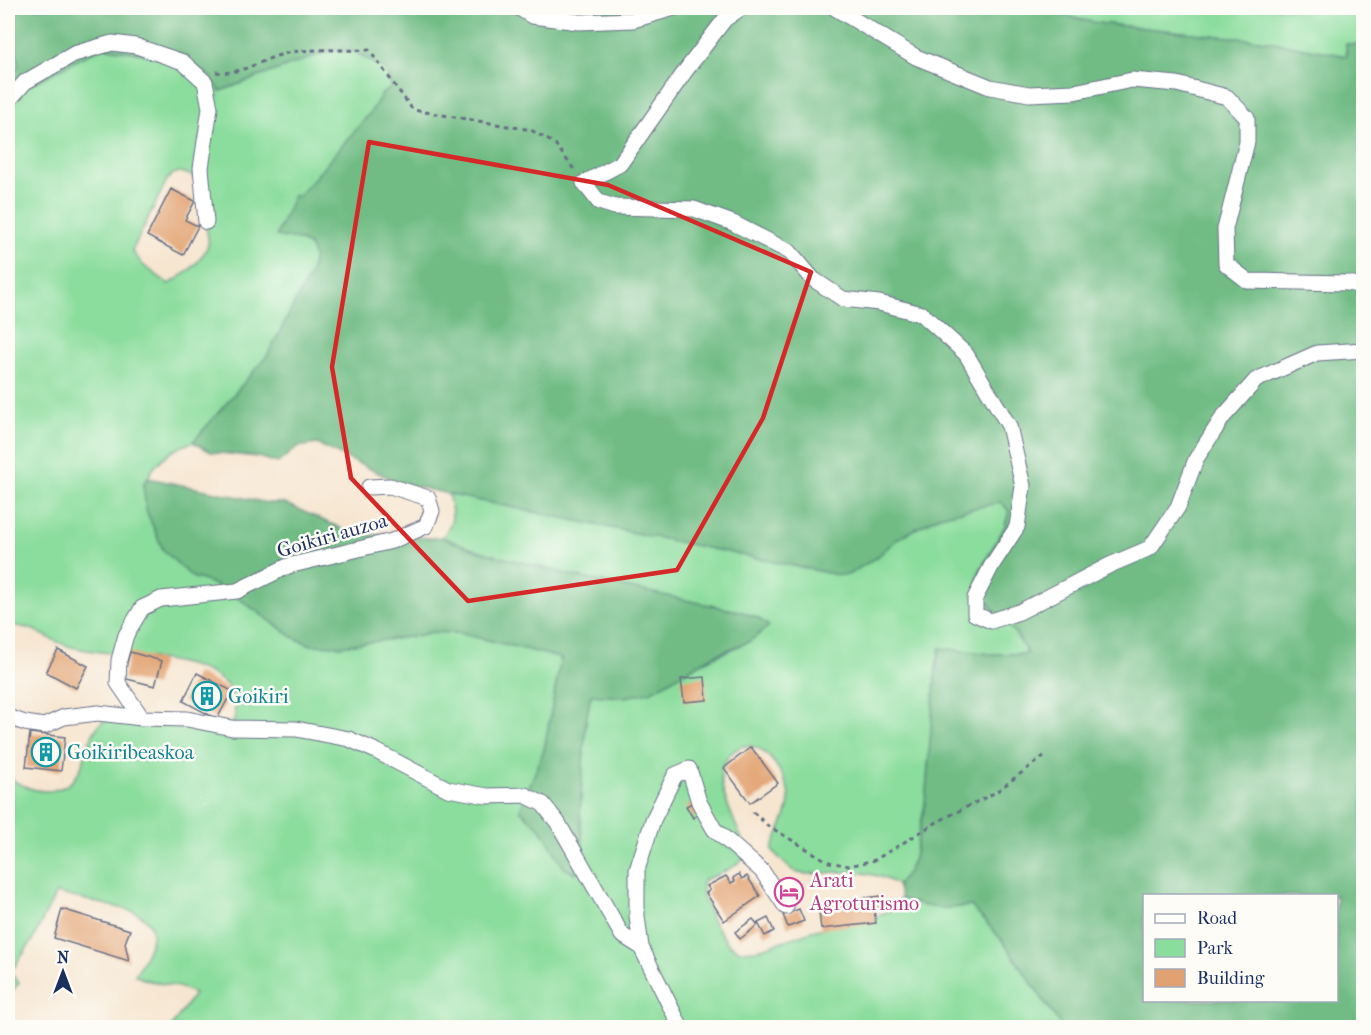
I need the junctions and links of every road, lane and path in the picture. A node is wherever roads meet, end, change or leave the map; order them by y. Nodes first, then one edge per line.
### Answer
1 (519, 8) edge
2 (674, 8) edge
3 (741, 8) edge
4 (835, 8) edge
5 (209, 71) dead end
6 (8, 101) edge
7 (584, 183) junction
8 (206, 222) dead end
9 (1364, 286) edge
10 (1364, 350) edge
11 (369, 487) dead end
12 (8, 717) edge
13 (142, 718) junction
14 (1044, 756) dead end
15 (753, 812) dead end
16 (786, 907) dead end
17 (641, 947) junction
18 (681, 1028) edge

1 - 2 lane
3 - 7 lane
4 - 9 lane
5 - 7 path
6 - 8 lane
7 - 10 lane
11 - 13 lane, Goikiri auzoa
12 - 13 lane
13 - 17 lane
14 - 15 path
16 - 17 lane
17 - 18 lane

